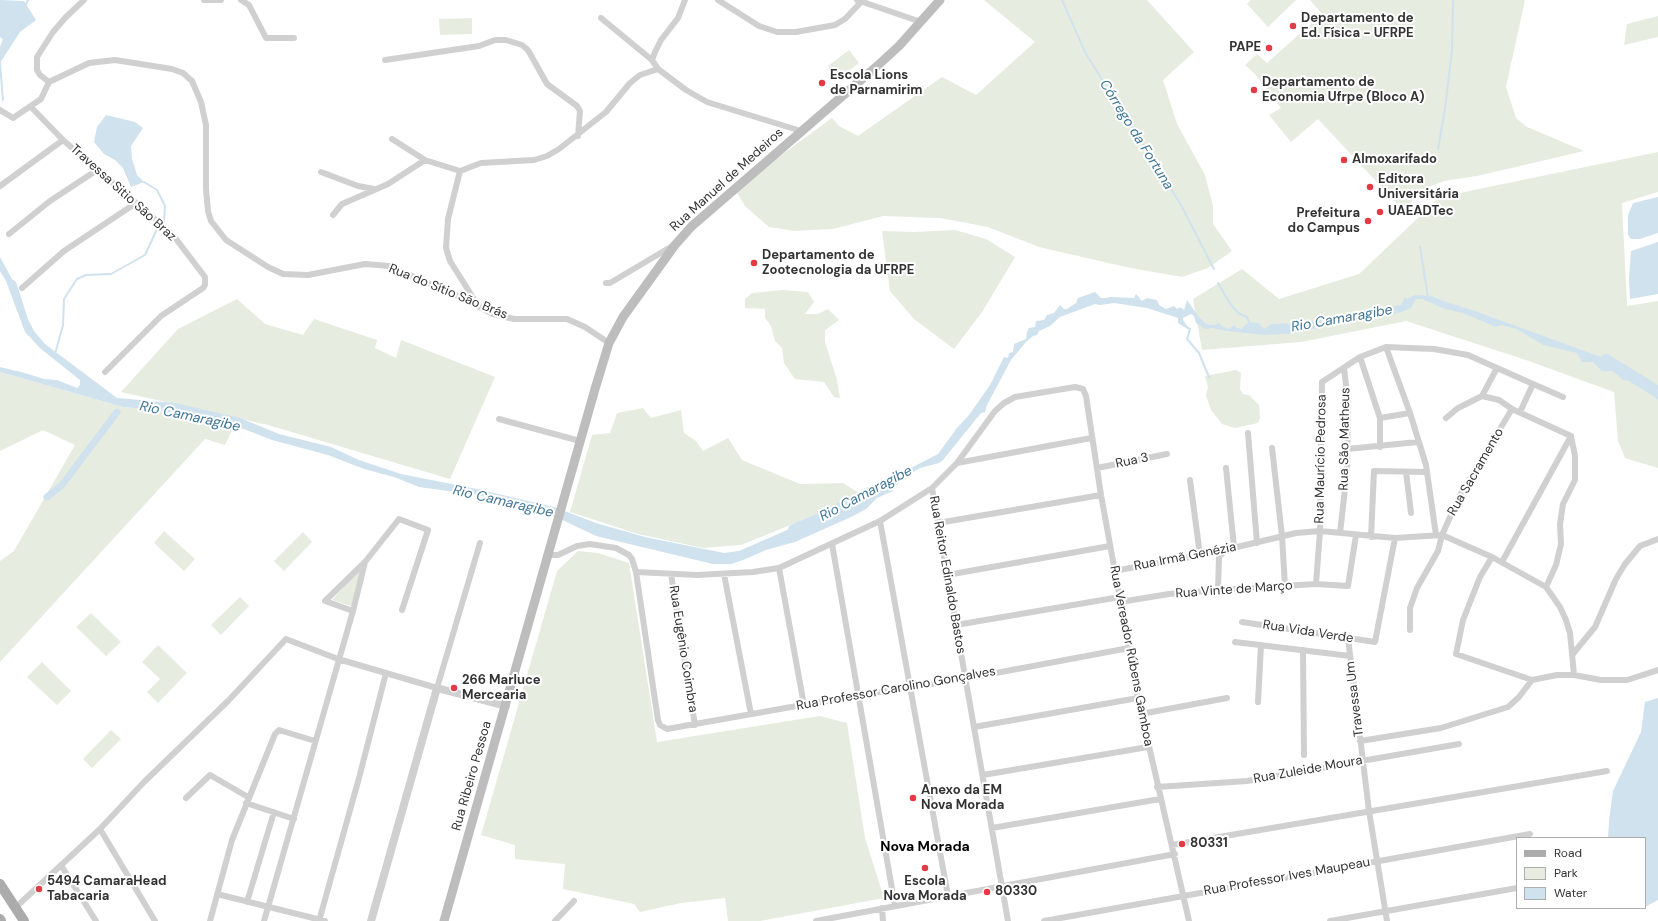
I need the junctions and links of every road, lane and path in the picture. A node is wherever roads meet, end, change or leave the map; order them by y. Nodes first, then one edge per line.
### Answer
1 (84, 0) edge
2 (204, 0) edge
3 (221, 0) edge
4 (241, 0) edge
5 (685, 0) edge
6 (718, 0) edge
7 (940, 0) edge
8 (860, 1) edge
9 (601, 18) dead end
10 (921, 22) junction
11 (294, 38) dead end
12 (385, 60) dead end
13 (652, 60) junction
14 (658, 69) junction
15 (49, 82) junction
16 (31, 107) junction
17 (0, 110) edge
18 (801, 131) junction
19 (578, 136) junction
20 (63, 140) junction
21 (392, 140) dead end
22 (425, 160) junction
23 (97, 170) junction
24 (460, 171) junction
25 (321, 172) dead end
26 (0, 186) edge
27 (374, 189) junction
28 (136, 203) junction
29 (333, 215) dead end
30 (9, 234) dead end
31 (675, 244) junction
32 (606, 283) dead end
33 (22, 288) dead end
34 (478, 305) junction
35 (609, 343) junction
36 (1386, 348) junction
37 (1360, 358) junction
38 (1344, 368) junction
39 (1497, 368) junction
40 (105, 372) dead end
41 (1533, 384) junction
42 (1482, 396) junction
43 (1563, 397) dead end
44 (1512, 409) junction
45 (1520, 412) junction
46 (1410, 413) junction
47 (1380, 418) junction
48 (1446, 418) dead end
49 (499, 419) dead end
50 (1248, 433) dead end
51 (1571, 436) junction
52 (1092, 438) junction
53 (580, 441) junction
54 (1418, 442) junction
55 (1380, 446) junction
56 (1272, 448) dead end
57 (1347, 449) junction
58 (1166, 454) dead end
59 (957, 463) junction
60 (1097, 468) junction
61 (1226, 468) dead end
62 (1406, 472) junction
63 (1427, 472) junction
64 (1190, 480) dead end
65 (932, 488) junction
66 (1101, 494) junction
67 (1411, 513) dead end
68 (880, 521) junction
69 (938, 524) junction
70 (1320, 532) junction
71 (1340, 534) junction
72 (1439, 535) junction
73 (1282, 536) junction
74 (1356, 536) junction
75 (1371, 537) junction
76 (1395, 538) junction
77 (1658, 539) edge
78 (480, 543) dead end
79 (1256, 543) junction
80 (832, 544) junction
81 (551, 545) joint
82 (1110, 546) junction
83 (1234, 547) junction
84 (548, 555) junction
85 (1200, 555) junction
86 (1492, 557) junction
87 (364, 562) junction
88 (1502, 562) junction
89 (779, 568) junction
90 (1114, 571) junction
91 (636, 572) junction
92 (671, 574) junction
93 (724, 574) junction
94 (947, 575) junction
95 (1316, 584) junction
96 (1285, 586) junction
97 (1546, 587) junction
98 (1218, 590) junction
99 (1120, 599) junction
100 (402, 610) dead end
101 (353, 611) junction
102 (1242, 622) dead end
103 (956, 625) junction
104 (1410, 630) dead end
105 (1348, 638) junction
106 (1235, 642) dead end
107 (1261, 645) junction
108 (1129, 648) junction
109 (1303, 650) junction
110 (1572, 654) junction
111 (1350, 656) junction
112 (338, 659) junction
113 (1658, 670) edge
114 (386, 673) junction
115 (1574, 675) junction
116 (964, 678) junction
117 (1532, 680) junction
118 (910, 687) junction
119 (437, 688) junction
120 (859, 695) junction
121 (1138, 698) junction
122 (1227, 698) dead end
123 (1258, 702) dead end
124 (804, 705) junction
125 (506, 706) junction
126 (751, 714) junction
127 (1141, 714) junction
128 (695, 725) junction
129 (974, 727) junction
130 (315, 741) junction
131 (1360, 742) junction
132 (1459, 744) dead end
133 (1148, 747) junction
134 (1304, 755) dead end
135 (1362, 760) junction
136 (1607, 771) dead end
137 (983, 775) junction
138 (1157, 788) junction
139 (186, 798) dead end
140 (1160, 799) junction
141 (247, 800) junction
142 (1369, 811) junction
143 (274, 812) junction
144 (294, 819) junction
145 (992, 828) junction
146 (100, 829) junction
147 (1530, 834) dead end
148 (1172, 845) junction
149 (1175, 854) junction
150 (1377, 860) junction
151 (61, 865) junction
152 (0, 884) edge
153 (1002, 886) junction
154 (1516, 888) edge
155 (217, 894) junction
156 (1184, 895) junction
157 (948, 896) junction
158 (574, 901) dead end
159 (247, 902) junction
160 (895, 906) junction
161 (16, 907) junction
162 (268, 907) junction
163 (882, 908) junction
164 (1385, 912) junction
165 (321, 920) edge
166 (24, 921) edge
167 (96, 921) edge
168 (154, 921) edge
169 (210, 921) edge
170 (264, 921) edge
171 (371, 921) edge
172 (444, 921) edge
173 (555, 921) edge
174 (816, 921) edge
175 (883, 921) edge
176 (1008, 921) edge
177 (1044, 921) edge
178 (1189, 921) edge
179 (1330, 921) edge
180 (1387, 921) edge

1 - 15 street
2 - 3 street
4 - 11 street
5 - 13 street
6 - 8 street
7 - 10 main road, Rua Manuel de Medeiros
8 - 10 street
9 - 13 street
10 - 18 main road, Rua Manuel de Medeiros
12 - 19 street
13 - 14 street
14 - 18 street
14 - 19 street
15 - 16 street
15 - 34 street, Rua do Sítio São Brás
16 - 17 street
16 - 20 street, Travessa Sitio São Braz
18 - 31 main road, Rua Manuel de Medeiros
19 - 24 street
20 - 23 street, Travessa Sitio São Braz
20 - 26 street
21 - 22 street
22 - 24 street
22 - 27 street
23 - 28 street, Travessa Sitio São Braz
23 - 30 street
24 - 34 street
25 - 27 street
27 - 29 street
28 - 33 street
28 - 40 street, Travessa Sitio São Braz
31 - 32 street
31 - 35 main road, Rua Manuel de Medeiros
34 - 35 street, Rua do Sítio São Brás
35 - 53 main road, Rua Manuel de Medeiros
36 - 37 street, Rua Maurício Pedrosa
36 - 39 street
36 - 46 street
37 - 38 street, Rua Maurício Pedrosa
37 - 47 street
38 - 57 street, Rua São Matheus
38 - 70 street, Rua Maurício Pedrosa
39 - 41 street
39 - 42 street
41 - 43 street
41 - 45 street
42 - 44 street
42 - 48 street
44 - 45 street
44 - 72 street, Rua Sacramento
45 - 51 street
46 - 47 street
46 - 54 street
47 - 55 street
49 - 53 street
50 - 79 street
51 - 88 street
51 - 97 street
52 - 59 street
52 - 59 street, Rua Vereador Rúbens Gamboa
52 - 60 street, Rua Vereador Rúbens Gamboa
53 - 81 main road, Rua Manuel de Medeiros
54 - 55 street
54 - 63 street
55 - 57 street
56 - 73 street
57 - 71 street, Rua São Matheus
58 - 60 street, Rua 3
59 - 65 street
60 - 66 street, Rua Vereador Rúbens Gamboa
61 - 83 street
62 - 63 street
62 - 67 street
62 - 75 street
63 - 72 street
64 - 85 street
65 - 68 street
65 - 69 street, Rua Reitor Edinaldo Bastos
66 - 69 street
66 - 82 street, Rua Vereador Rúbens Gamboa
68 - 80 street
68 - 118 street
69 - 94 street, Rua Reitor Edinaldo Bastos
70 - 71 street, Rua Irmã Genézia
70 - 73 street, Rua Irmã Genézia
70 - 95 street, Rua Maurício Pedrosa
71 - 74 street, Rua Irmã Genézia
72 - 76 street, Rua Irmã Genézia
72 - 86 street
72 - 104 street, Rua Sacramento
73 - 79 street, Rua Irmã Genézia
73 - 96 street
74 - 75 street, Rua Irmã Genézia
74 - 95 street, Rua Vinte de Março
75 - 76 street, Rua Irmã Genézia
76 - 105 street, Rua Vida Verde
77 - 110 street
78 - 119 street
79 - 83 street, Rua Irmã Genézia
80 - 89 street
80 - 120 street
81 - 84 main road, Rua Ribeiro Pessoa
82 - 90 street, Rua Vereador Rúbens Gamboa
82 - 94 street
83 - 85 street, Rua Irmã Genézia
83 - 98 street
84 - 91 street
84 - 125 main road, Rua Ribeiro Pessoa
85 - 90 street, Rua Irmã Genézia
86 - 88 street
86 - 117 street
87 - 100 street
87 - 101 street
87 - 101 street
88 - 97 street
89 - 93 street
89 - 124 street
90 - 99 street, Rua Vereador Rúbens Gamboa
91 - 92 street
91 - 128 street, Rua Professor Carolino Gonçalves
92 - 93 street
92 - 128 street, Rua Eugênio Coimbra
93 - 126 street
94 - 103 street, Rua Reitor Edinaldo Bastos
95 - 96 street, Rua Vinte de Março
96 - 98 street, Rua Vinte de Março
97 - 110 street
98 - 99 street, Rua Vinte de Março
99 - 103 street, Rua Vinte de Março
99 - 108 street, Rua Vereador Rúbens Gamboa
101 - 112 street
102 - 105 street, Rua Vida Verde
103 - 116 street, Rua Reitor Edinaldo Bastos
105 - 111 street, Travessa Um
106 - 107 street
107 - 109 street
107 - 123 street
108 - 116 street, Rua Professor Carolino Gonçalves
108 - 121 street, Rua Vereador Rúbens Gamboa
109 - 111 street
109 - 134 street
110 - 115 street
111 - 131 street, Travessa Um
112 - 114 street
112 - 130 street
112 - 146 street
113 - 115 street
114 - 119 street
114 - 165 street
115 - 117 street
116 - 118 street, Rua Professor Carolino Gonçalves
116 - 129 street, Rua Reitor Edinaldo Bastos
117 - 131 street, Rua Zuleide Moura
118 - 120 street, Rua Professor Carolino Gonçalves
118 - 157 street
119 - 125 street
119 - 171 street
120 - 124 street, Rua Professor Carolino Gonçalves
120 - 160 street
121 - 127 street, Rua Vereador Rúbens Gamboa
121 - 129 street
122 - 127 street
124 - 126 street, Rua Professor Carolino Gonçalves
125 - 172 main road, Rua Ribeiro Pessoa
126 - 128 street, Rua Professor Carolino Gonçalves
127 - 133 street, Rua Vereador Rúbens Gamboa
129 - 137 street, Rua Reitor Edinaldo Bastos
130 - 141 street
130 - 144 street
131 - 135 street, Travessa Um
132 - 135 street, Rua Zuleide Moura
133 - 137 street
133 - 138 street, Rua Vereador Rúbens Gamboa
135 - 138 street, Rua Zuleide Moura
135 - 142 street, Travessa Um
136 - 142 street
137 - 145 street, Rua Reitor Edinaldo Bastos
138 - 140 street, Rua Vereador Rúbens Gamboa
139 - 141 street
140 - 145 street
140 - 148 street, Rua Vereador Rúbens Gamboa
141 - 143 street
141 - 155 street
142 - 148 street
142 - 150 street, Travessa Um
143 - 144 street
143 - 159 street
144 - 162 street
145 - 153 street, Rua Reitor Edinaldo Bastos
146 - 151 street
146 - 168 street
147 - 150 street, Rua Professor Ives Maupeau
148 - 149 street, Rua Vereador Rúbens Gamboa
149 - 153 street
149 - 156 street, Rua Vereador Rúbens Gamboa
150 - 156 street, Rua Professor Ives Maupeau
150 - 164 street, Travessa Um
151 - 161 street
151 - 167 street
152 - 161 main road
153 - 157 street
153 - 176 street, Rua Reitor Edinaldo Bastos
154 - 164 street
155 - 159 street
155 - 169 street
156 - 177 street, Rua Professor Ives Maupeau
156 - 178 street, Rua Vereador Rúbens Gamboa
157 - 160 street
158 - 173 street
159 - 162 street
160 - 163 street
161 - 166 main road
162 - 165 street
162 - 170 street
163 - 174 street
163 - 175 street
164 - 179 street
164 - 180 street, Travessa Um

